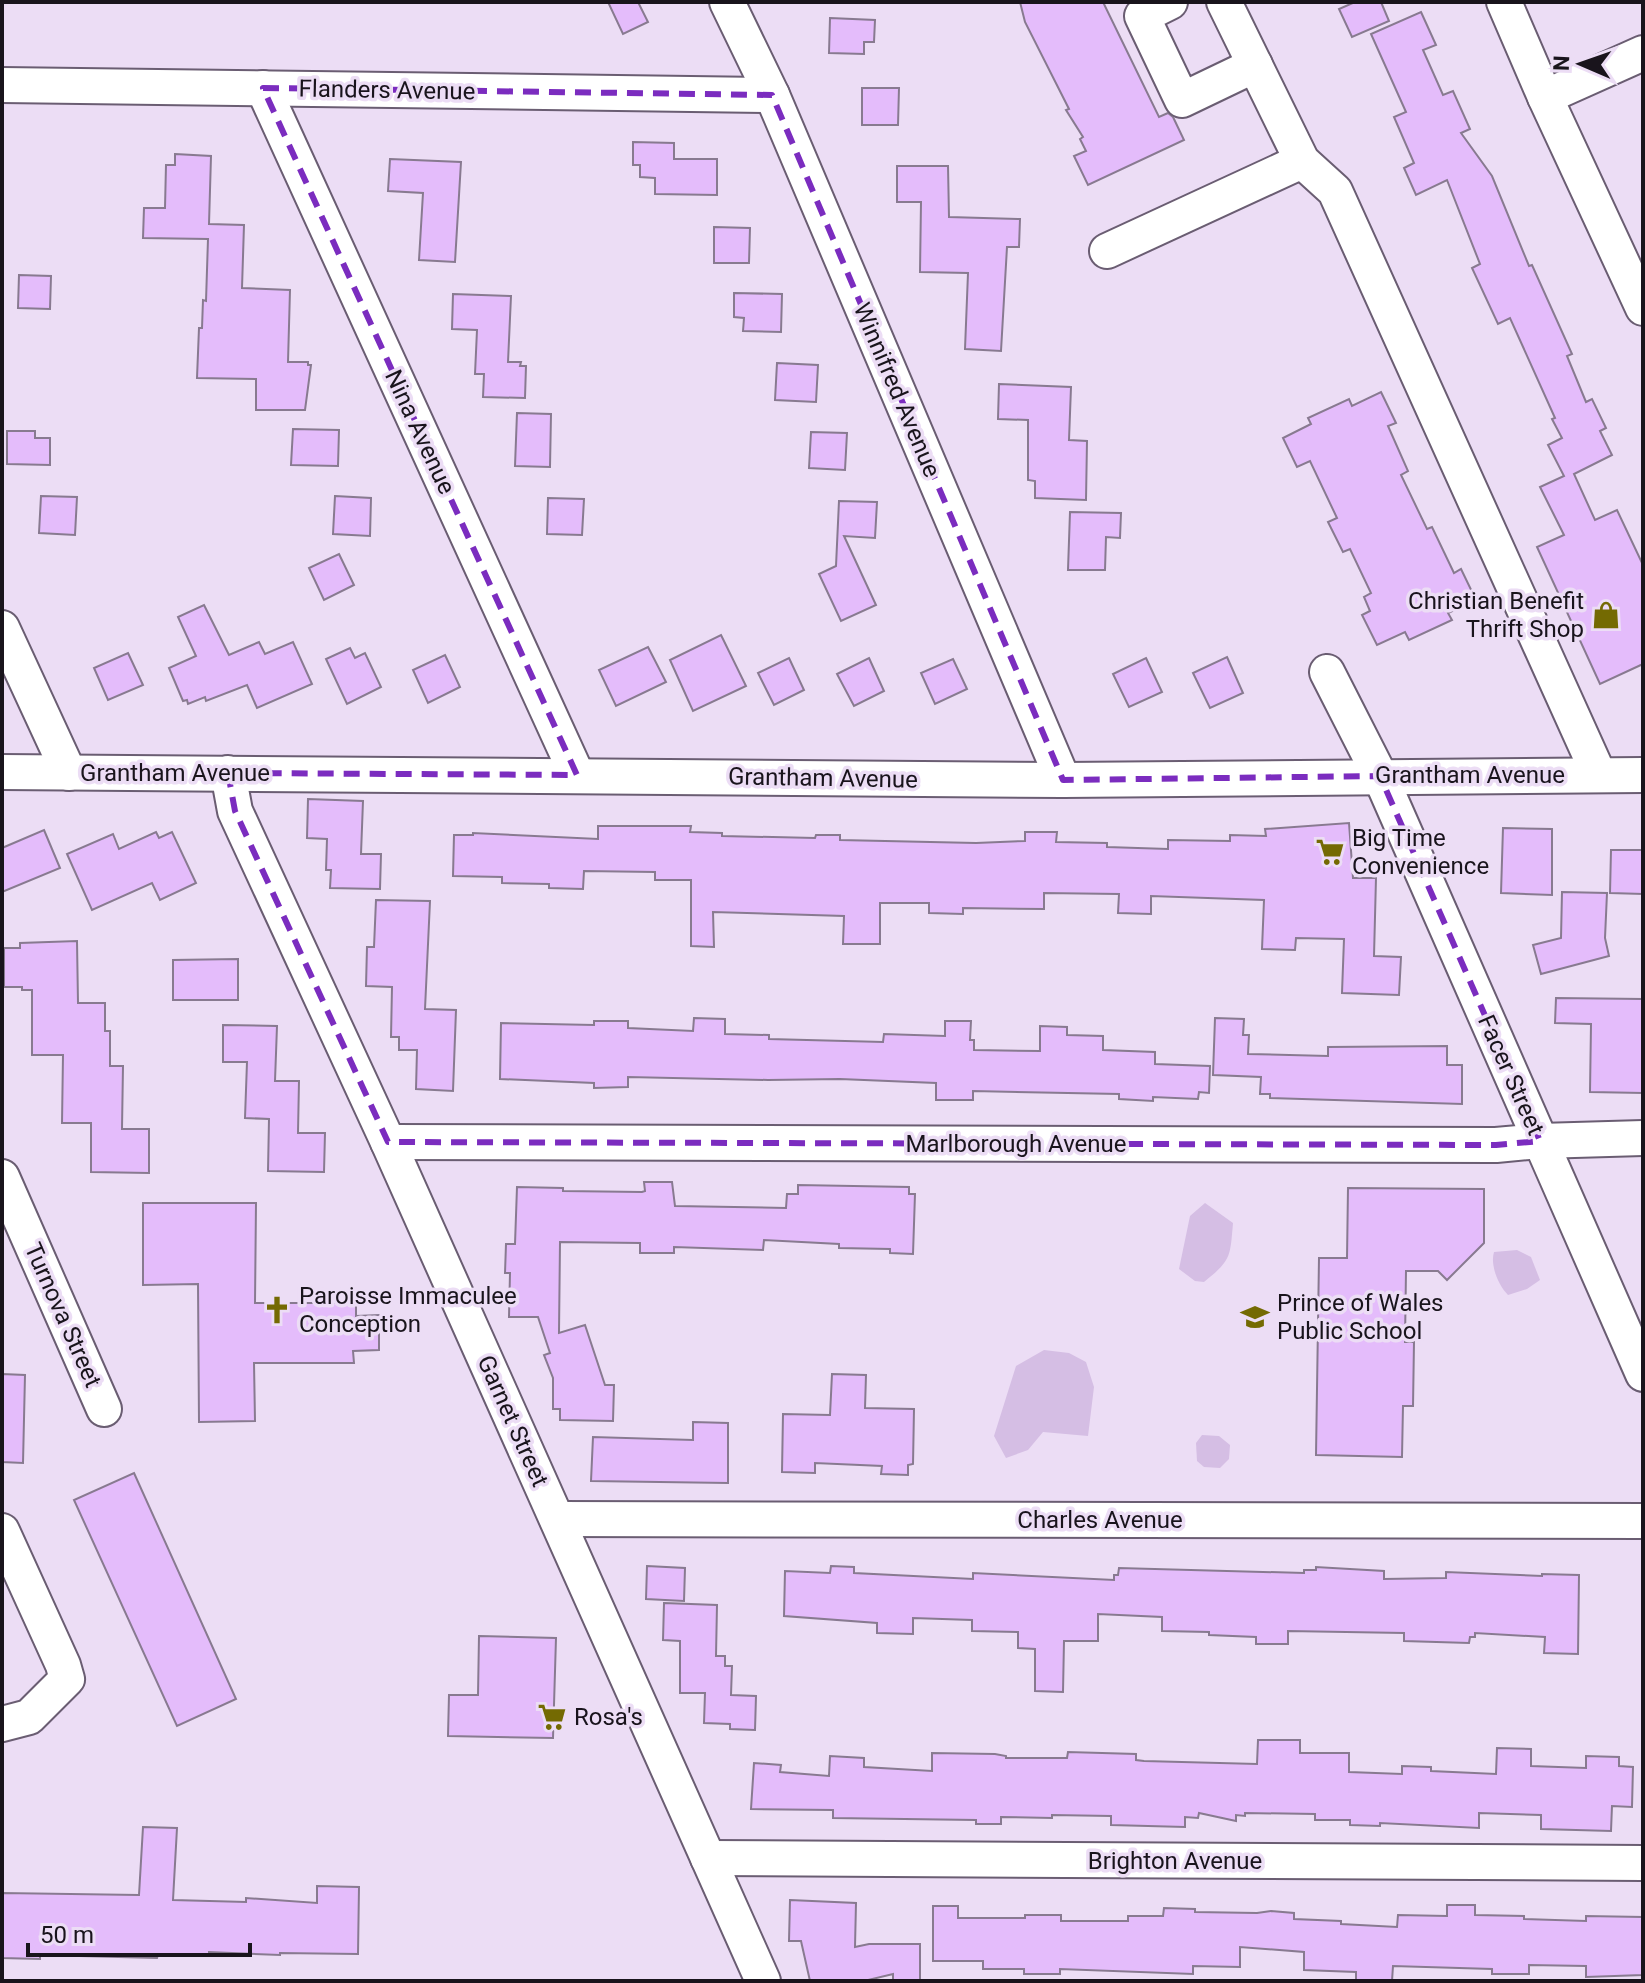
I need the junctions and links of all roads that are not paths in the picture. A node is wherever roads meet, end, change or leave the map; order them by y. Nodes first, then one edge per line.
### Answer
1 (727, 2) edge
2 (1170, 2) edge
3 (1224, 2) edge
4 (1504, 2) edge
5 (1643, 53) edge
6 (1255, 65) junction
7 (2, 85) edge
8 (263, 88) junction
9 (772, 95) junction
10 (1545, 97) junction
11 (1302, 161) junction
12 (1107, 251) dead end
13 (1643, 308) edge
14 (2, 628) edge
15 (1327, 672) dead end
16 (2, 772) edge
17 (69, 773) junction
18 (228, 773) junction
19 (577, 775) junction
20 (1599, 775) junction
21 (1643, 775) edge
22 (1380, 776) junction
23 (1063, 780) junction
24 (1643, 1138) edge
25 (1540, 1141) junction
26 (388, 1142) junction
27 (2, 1177) edge
28 (1643, 1374) edge
29 (104, 1409) dead end
30 (557, 1519) junction
31 (1643, 1521) edge
32 (2, 1531) edge
33 (2, 1724) edge
34 (708, 1858) junction
35 (1643, 1863) edge
36 (763, 1981) edge

1 - 9 street, Winnifred Avenue
2 - 6 street
3 - 6 street
4 - 10 street
5 - 10 street
6 - 11 street
7 - 8 street, Flanders Avenue
8 - 9 street, Flanders Avenue
8 - 19 street, Nina Avenue
9 - 23 street, Winnifred Avenue
10 - 13 street
11 - 12 street
11 - 20 street
14 - 17 street
15 - 22 street, Facer Street
16 - 17 street, Grantham Avenue
17 - 18 street, Grantham Avenue
18 - 19 street, Grantham Avenue
18 - 26 street, Garnet Street
19 - 23 street, Grantham Avenue
20 - 21 street, Grantham Avenue
20 - 22 street, Grantham Avenue
22 - 23 street, Grantham Avenue
22 - 25 street, Facer Street
24 - 25 street, Marlborough Avenue
25 - 26 street, Marlborough Avenue
25 - 28 street, Facer Street
26 - 30 street, Garnet Street
27 - 29 street, Turnova Street
30 - 31 street, Charles Avenue
30 - 34 street, Garnet Street
32 - 33 street
34 - 35 street, Brighton Avenue
34 - 36 street, Garnet Street

